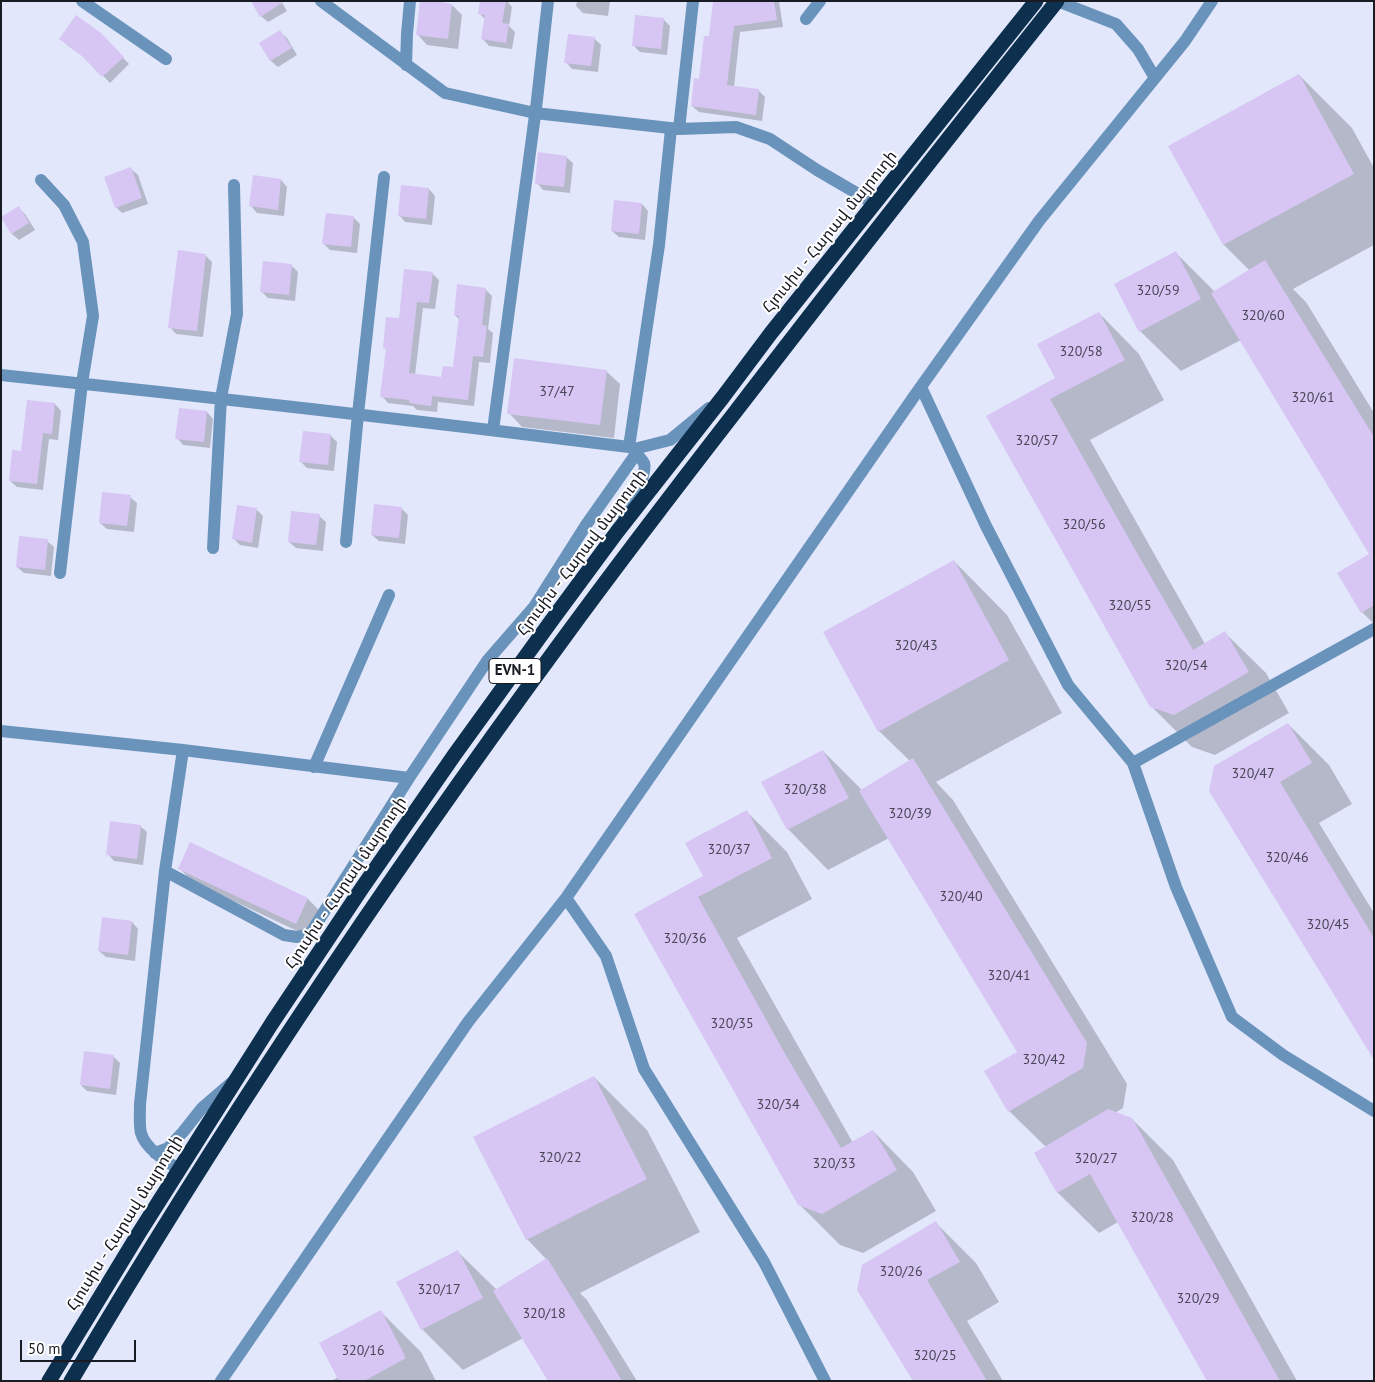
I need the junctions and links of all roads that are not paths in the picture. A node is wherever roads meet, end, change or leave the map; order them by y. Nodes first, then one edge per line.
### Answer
1 (82, 1) edge
2 (410, 1) edge
3 (548, 1) edge
4 (693, 1) edge
5 (820, 1) edge
6 (1036, 1) edge
7 (1057, 1) edge
8 (1212, 1) edge
9 (323, 2) edge
10 (806, 19) dead end
11 (166, 59) dead end
12 (406, 64) junction
13 (1155, 78) junction
14 (535, 113) junction
15 (675, 129) junction
16 (384, 177) dead end
17 (41, 180) dead end
18 (234, 185) dead end
19 (873, 205) junction
20 (1, 375) edge
21 (82, 383) junction
22 (921, 387) junction
23 (723, 397) junction
24 (221, 398) junction
25 (358, 414) junction
26 (493, 430) junction
27 (633, 450) junction
28 (617, 532) junction
29 (346, 542) dead end
30 (213, 548) dead end
31 (60, 573) dead end
32 (390, 595) dead end
33 (1374, 630) edge
34 (1, 731) edge
35 (183, 750) junction
36 (1133, 763) junction
37 (314, 767) junction
38 (408, 778) junction
39 (165, 871) junction
40 (566, 898) junction
41 (235, 1080) junction
42 (1374, 1111) edge
43 (155, 1153) junction
44 (179, 1169) junction
45 (49, 1381) edge
46 (71, 1381) edge
47 (221, 1381) edge
48 (826, 1381) edge

1 - 11 street
2 - 12 street
3 - 14 street
4 - 15 street
5 - 10 street
6 - 19 highway, Հյուսիս - Հարավ մայրուղի / EVN-1
7 - 13 street
7 - 46 highway, Հյուսիս - Հարավ մայրուղի / EVN-1
8 - 13 street
9 - 12 street
12 - 14 street
13 - 22 street
14 - 15 street
14 - 26 street
15 - 19 street
15 - 27 street
16 - 25 street
17 - 21 street
18 - 24 street
19 - 23 highway, Հյուսիս - Հարավ մայրուղի / EVN-1
20 - 21 street
21 - 24 street
21 - 31 street
22 - 36 street
22 - 40 street
23 - 27 street
23 - 28 highway, Հյուսիս - Հարավ մայրուղի / EVN-1
24 - 25 street
24 - 30 street
25 - 26 street
25 - 29 street
26 - 27 street
27 - 28 street
27 - 38 street
28 - 41 highway, Հյուսիս - Հարավ մայրուղի / EVN-1
32 - 37 street
33 - 36 street
34 - 35 street
35 - 37 street
35 - 39 street
36 - 42 street
37 - 38 street
38 - 39 street
39 - 43 street
40 - 47 street
40 - 48 street
41 - 43 street
41 - 44 highway, Հյուսիս - Հարավ մայրուղի / EVN-1
43 - 44 street
44 - 45 highway, Հյուսիս - Հարավ մայրուղի / EVN-1

